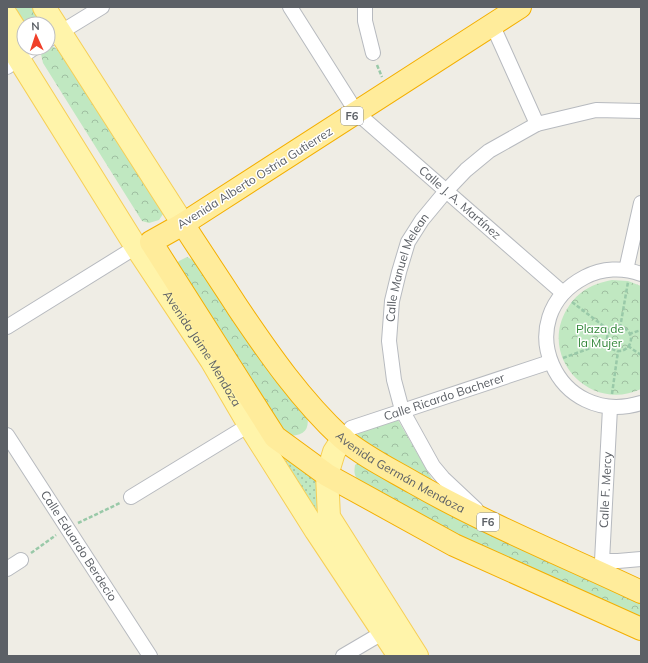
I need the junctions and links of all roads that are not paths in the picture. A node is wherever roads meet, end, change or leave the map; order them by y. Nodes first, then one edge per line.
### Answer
1 (102, 7) edge
2 (290, 7) edge
3 (365, 7) edge
4 (520, 7) edge
5 (7, 16) edge
6 (492, 24) junction
7 (56, 35) edge
8 (16, 37) edge
9 (56, 39) edge
10 (7, 40) edge
11 (16, 47) edge
12 (373, 53) road end
13 (25, 56) edge
14 (641, 111) edge
15 (357, 112) junction
16 (537, 124) junction
17 (446, 192) junction
18 (641, 203) edge
19 (183, 224) junction
20 (143, 245) junction
21 (634, 272) edge
22 (564, 293) junction
23 (7, 327) edge
24 (550, 362) junction
25 (641, 403) edge
26 (610, 408) junction
27 (402, 410) junction
28 (249, 425) junction
29 (7, 436) edge
30 (343, 438) junction
31 (327, 475) junction
32 (131, 497) road end
33 (505, 531) junction
34 (21, 560) road end
35 (641, 560) edge
36 (600, 566) junction
37 (7, 569) edge
38 (641, 592) edge
39 (576, 600) junction
40 (390, 628) junction
41 (641, 629) edge
42 (641, 640) edge
43 (150, 656) edge
44 (343, 656) edge
45 (399, 656) edge
46 (417, 656) edge

1 - 7 street
2 - 15 street, Calle J. A. Martínez
3 - 12 street
4 - 6 highway, Avenida Alberto Ostria Gutierrez / F6
5 - 8 main road, Avenida Jaime Mendoza
6 - 15 highway, Avenida Alberto Ostria Gutierrez / F6
6 - 16 street
9 - 19 main road
10 - 11 main road, Avenida Jaime Mendoza
13 - 20 main road, Avenida Jaime Mendoza
14 - 16 street, Calle Manuel Melean
15 - 17 street, Calle J. A. Martínez
15 - 19 highway, Avenida Alberto Ostria Gutierrez / F6
16 - 17 street, Calle Manuel Melean
17 - 22 street, Calle J. A. Martínez
17 - 27 street, Calle Manuel Melean
18 - 21 street
19 - 20 highway, Avenida Alberto Ostria Gutierrez / F6
19 - 30 highway, Avenida Germán Mendoza / F6
20 - 23 street
20 - 28 main road, Avenida Jaime Mendoza
20 - 31 highway, Avenida Jaime Mendoza
21 - 22 street
22 - 24 street
24 - 26 street
24 - 27 street, Calle Ricardo Bacherer
25 - 26 street
26 - 36 street, Calle F. Mercy
27 - 30 street, Calle Ricardo Bacherer
27 - 33 street, Calle Manuel Melean
28 - 32 street
28 - 40 main road, Avenida Jaime Mendoza
29 - 43 street, Calle Eduardo Berdecio
30 - 31 main road, Avenida Jaime Mendoza
30 - 33 highway, Avenida Germán Mendoza / F6
31 - 39 highway
31 - 40 main road, Avenida Jaime Mendoza
33 - 36 highway, Avenida Germán Mendoza / F6
34 - 37 street
35 - 36 street
36 - 38 highway, Avenida Germán Mendoza / F6
39 - 41 highway
39 - 42 highway
40 - 44 street
40 - 45 main road, Avenida Jaime Mendoza
40 - 46 main road, Avenida Jaime Mendoza

